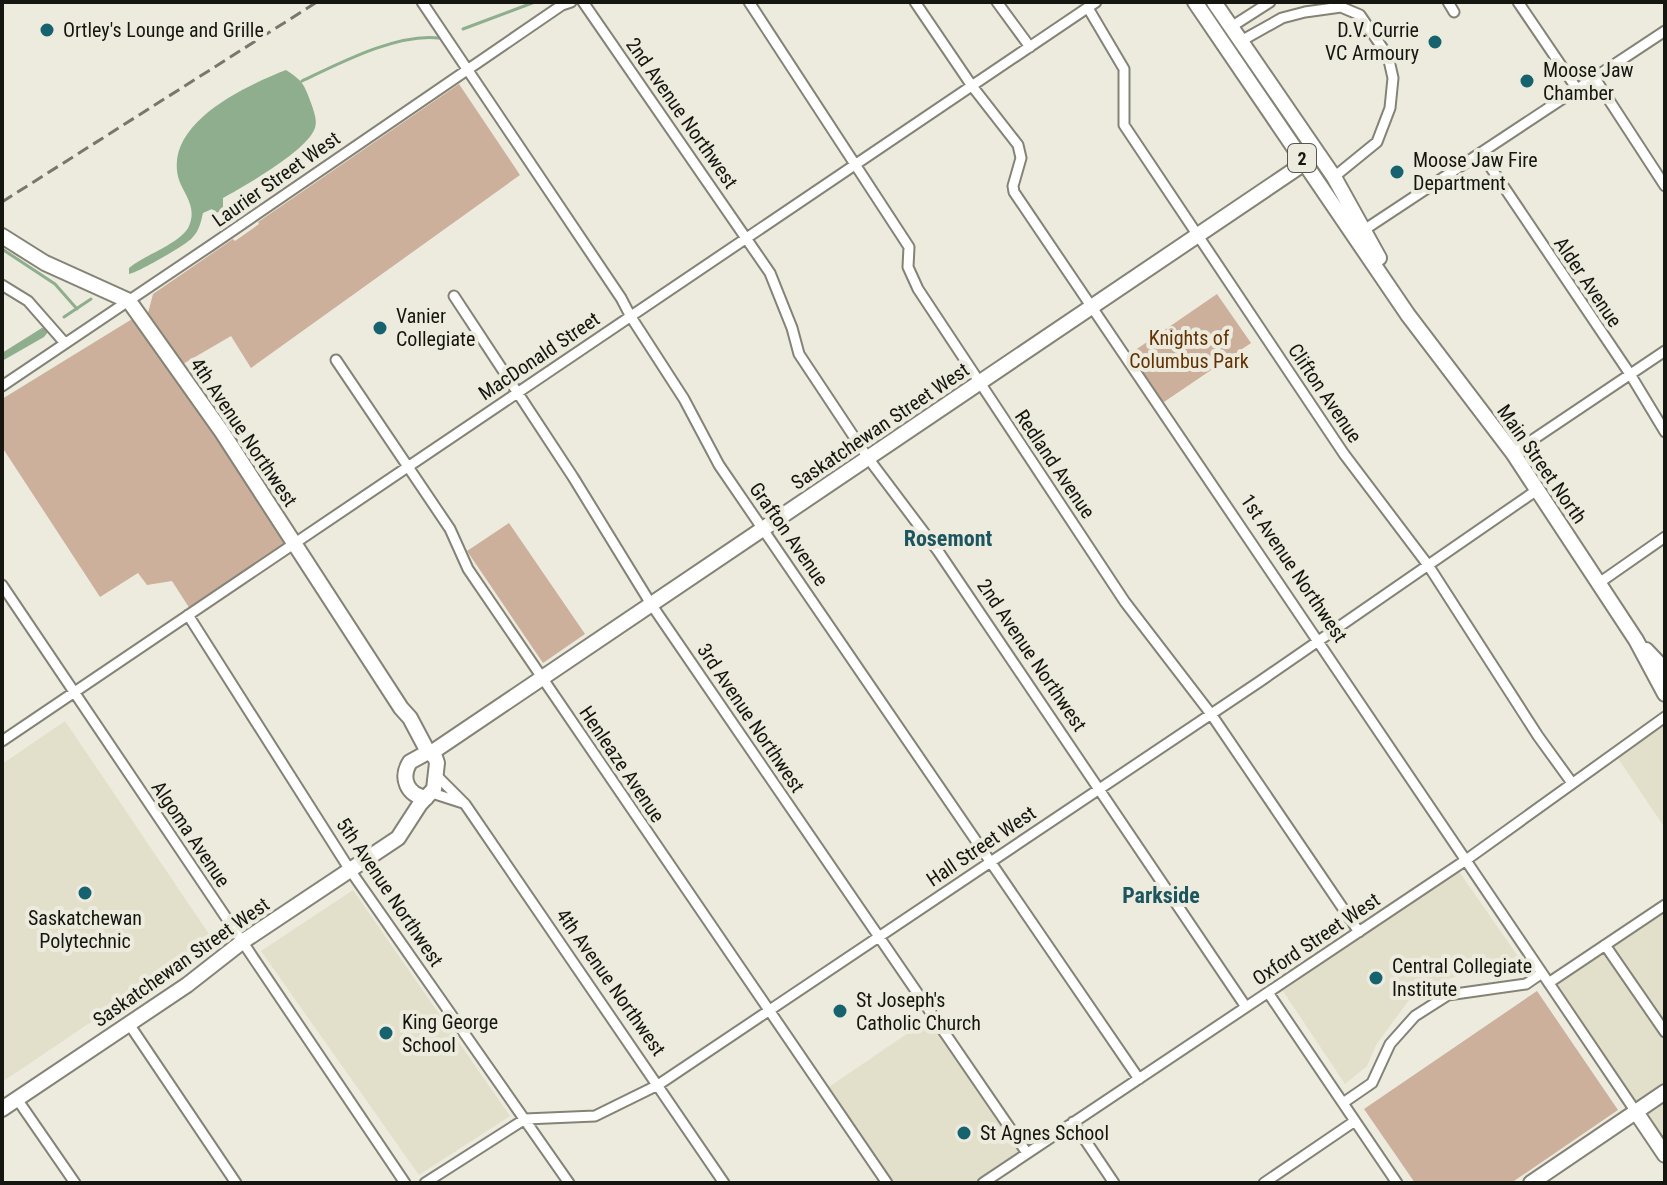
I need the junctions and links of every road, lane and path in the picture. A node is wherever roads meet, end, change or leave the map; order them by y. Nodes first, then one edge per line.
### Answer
1 (422, 2) edge
2 (571, 2) edge
3 (583, 2) edge
4 (749, 2) edge
5 (915, 2) edge
6 (997, 2) edge
7 (1195, 2) edge
8 (1214, 2) edge
9 (1270, 2) edge
10 (1334, 2) edge
11 (1448, 2) edge
12 (1518, 2) edge
13 (1092, 5) edge
14 (1324, 9) junction
15 (1454, 12) dead end
16 (1231, 27) junction
17 (1665, 31) edge
18 (1241, 41) junction
19 (1030, 47) junction
20 (468, 68) junction
21 (1594, 77) junction
22 (972, 86) junction
23 (1577, 89) junction
24 (1481, 153) junction
25 (1311, 159) junction
26 (857, 164) junction
27 (1334, 177) junction
28 (1665, 186) edge
29 (1359, 234) junction
30 (1197, 235) junction
31 (2, 236) edge
32 (746, 238) junction
33 (2, 285) edge
34 (454, 296) dead end
35 (129, 301) junction
36 (1093, 306) junction
37 (631, 317) junction
38 (64, 342) junction
39 (1665, 351) edge
40 (336, 360) dead end
41 (1630, 374) junction
42 (980, 382) junction
43 (2, 386) edge
44 (518, 393) junction
45 (1665, 432) edge
46 (1513, 453) junction
47 (868, 458) junction
48 (407, 467) junction
49 (1537, 490) junction
50 (764, 528) junction
51 (1665, 537) edge
52 (295, 543) junction
53 (1428, 565) junction
54 (1599, 583) junction
55 (2, 585) edge
56 (651, 604) junction
57 (188, 615) junction
58 (1636, 640) junction
59 (1319, 641) junction
60 (1665, 670) edge
61 (542, 678) junction
62 (74, 692) junction
63 (1665, 694) edge
64 (1211, 714) junction
65 (1665, 717) edge
66 (2, 741) edge
67 (430, 760) junction
68 (1572, 783) junction
69 (1100, 788) junction
70 (409, 790) junction
71 (429, 795) junction
72 (465, 804) junction
73 (383, 847) junction
74 (1466, 860) junction
75 (991, 862) junction
76 (350, 870) junction
77 (1665, 905) edge
78 (1359, 932) junction
79 (879, 937) junction
80 (242, 942) junction
81 (1605, 945) junction
82 (1542, 973) junction
83 (1550, 982) junction
84 (1269, 994) junction
85 (1246, 1007) junction
86 (770, 1012) junction
87 (129, 1024) junction
88 (1665, 1032) edge
89 (1139, 1079) junction
90 (658, 1085) junction
91 (1665, 1092) edge
92 (17, 1099) junction
93 (1343, 1103) junction
94 (2, 1109) edge
95 (1636, 1112) junction
96 (525, 1119) junction
97 (1355, 1121) junction
98 (1073, 1122) junction
99 (1027, 1153) junction
100 (1665, 1155) edge
101 (75, 1183) edge
102 (236, 1183) edge
103 (405, 1183) edge
104 (425, 1183) edge
105 (569, 1183) edge
106 (724, 1183) edge
107 (887, 1183) edge
108 (983, 1183) edge
109 (1114, 1183) edge
110 (1264, 1183) edge
111 (1397, 1183) edge
112 (1531, 1183) edge

1 - 20 street, Grafton Avenue
2 - 20 street, Laurier Street West
3 - 32 street, 2nd Avenue Northwest
4 - 26 street, Redland Avenue
5 - 22 street, 1st Avenue Northwest
6 - 19 street
7 - 25 street, Main Street North / 2
8 - 16 street, Main Street North / 2
9 - 16 street
10 - 14 street
11 - 15 street
12 - 23 street
13 - 19 street, MacDonald Street
13 - 30 street, Clifton Avenue
14 - 18 street
14 - 27 street
16 - 18 street, Main Street North / 2
17 - 21 street
18 - 25 street, Main Street North / 2
19 - 22 street, MacDonald Street
20 - 35 street, Laurier Street West
20 - 37 street, Grafton Avenue
21 - 23 street
21 - 28 street
22 - 26 street, MacDonald Street
22 - 36 street, 1st Avenue Northwest
23 - 24 street
24 - 29 street
24 - 41 street, Alder Avenue
25 - 27 street, Main Street North / 2
25 - 29 street, Main Street North / 2
25 - 30 street, Saskatchewan Street West
26 - 32 street, MacDonald Street
26 - 42 street, Redland Avenue
27 - 29 street, Main Street North / 2
29 - 46 street, Main Street North / 2
30 - 36 street, Saskatchewan Street West
30 - 53 street, Clifton Avenue
31 - 35 street
32 - 37 street, MacDonald Street
32 - 47 street, 2nd Avenue Northwest
33 - 38 street
34 - 44 street, 3rd Avenue Northwest
35 - 38 street, Laurier Street West
35 - 52 street, 4th Avenue Northwest
36 - 42 street, Saskatchewan Street West
36 - 59 street, 1st Avenue Northwest
37 - 44 street, MacDonald Street
37 - 50 street, Grafton Avenue
38 - 43 street, Laurier Street West
39 - 41 street
40 - 48 street, Henleaze Avenue
41 - 45 street, Alder Avenue
41 - 46 street
42 - 47 street, Saskatchewan Street West
42 - 64 street, Redland Avenue
44 - 48 street, MacDonald Street
44 - 56 street, 3rd Avenue Northwest
46 - 49 street, Main Street North / 2
47 - 50 street, Saskatchewan Street West
47 - 69 street, 2nd Avenue Northwest
48 - 52 street, MacDonald Street
48 - 61 street, Henleaze Avenue
49 - 53 street, Hall Street West
49 - 54 street, Main Street North / 2
50 - 56 street, Saskatchewan Street West
50 - 75 street, Grafton Avenue
51 - 54 street
52 - 57 street, MacDonald Street
52 - 67 street, 4th Avenue Northwest
53 - 59 street, Hall Street West
53 - 68 street, Clifton Avenue
54 - 58 street, Main Street North / 2
55 - 62 street, Algoma Avenue
56 - 61 street, Saskatchewan Street West
56 - 79 street, 3rd Avenue Northwest
57 - 62 street, MacDonald Street
57 - 76 street, 5th Avenue Northwest
58 - 60 street, Main Street North / 2
58 - 63 street, Main Street North / 2
59 - 64 street, Hall Street West
59 - 74 street, 1st Avenue Northwest
61 - 67 street, Saskatchewan Street West
61 - 86 street, Henleaze Avenue
62 - 66 street, MacDonald Street
62 - 80 street, Algoma Avenue
64 - 69 street, Hall Street West
64 - 78 street, Redland Avenue
65 - 68 street, Oxford Street West
67 - 70 street, Saskatchewan Street West
67 - 71 street, Saskatchewan Street West
67 - 72 street, 4th Avenue Northwest
68 - 74 street, Oxford Street West
69 - 75 street, Hall Street West
69 - 85 street, 2nd Avenue Northwest
70 - 71 street
70 - 73 street, Saskatchewan Street West
71 - 72 street
71 - 73 street, Saskatchewan Street West
72 - 90 street, 4th Avenue Northwest
73 - 76 street, Saskatchewan Street West
74 - 78 street, Oxford Street West
74 - 82 street, 1st Avenue Northwest
75 - 79 street, Hall Street West
75 - 89 street, Grafton Avenue
76 - 80 street, Saskatchewan Street West
76 - 96 street, 5th Avenue Northwest
77 - 81 street
78 - 84 street, Oxford Street West
79 - 86 street, Hall Street West
79 - 99 street, 3rd Avenue Northwest
80 - 87 street, Saskatchewan Street West
80 - 103 street, Algoma Avenue
81 - 83 street
81 - 88 street
82 - 83 street, 1st Avenue Northwest
82 - 93 street
83 - 95 street, 1st Avenue Northwest
84 - 85 street, Oxford Street West
84 - 93 street
85 - 89 street, Oxford Street West
86 - 90 street, Hall Street West
86 - 107 street, Henleaze Avenue
87 - 92 street, Saskatchewan Street West
87 - 102 street
89 - 98 street, Oxford Street West
90 - 96 street, Hall Street West
90 - 106 street, 4th Avenue Northwest
91 - 95 street
92 - 94 street, Saskatchewan Street West
92 - 101 street
93 - 97 street
95 - 100 street, 1st Avenue Northwest
95 - 112 street
96 - 104 street
96 - 105 street, 5th Avenue Northwest
97 - 110 street
97 - 111 street
98 - 99 street, Oxford Street West
98 - 109 street
99 - 108 street, Oxford Street West

